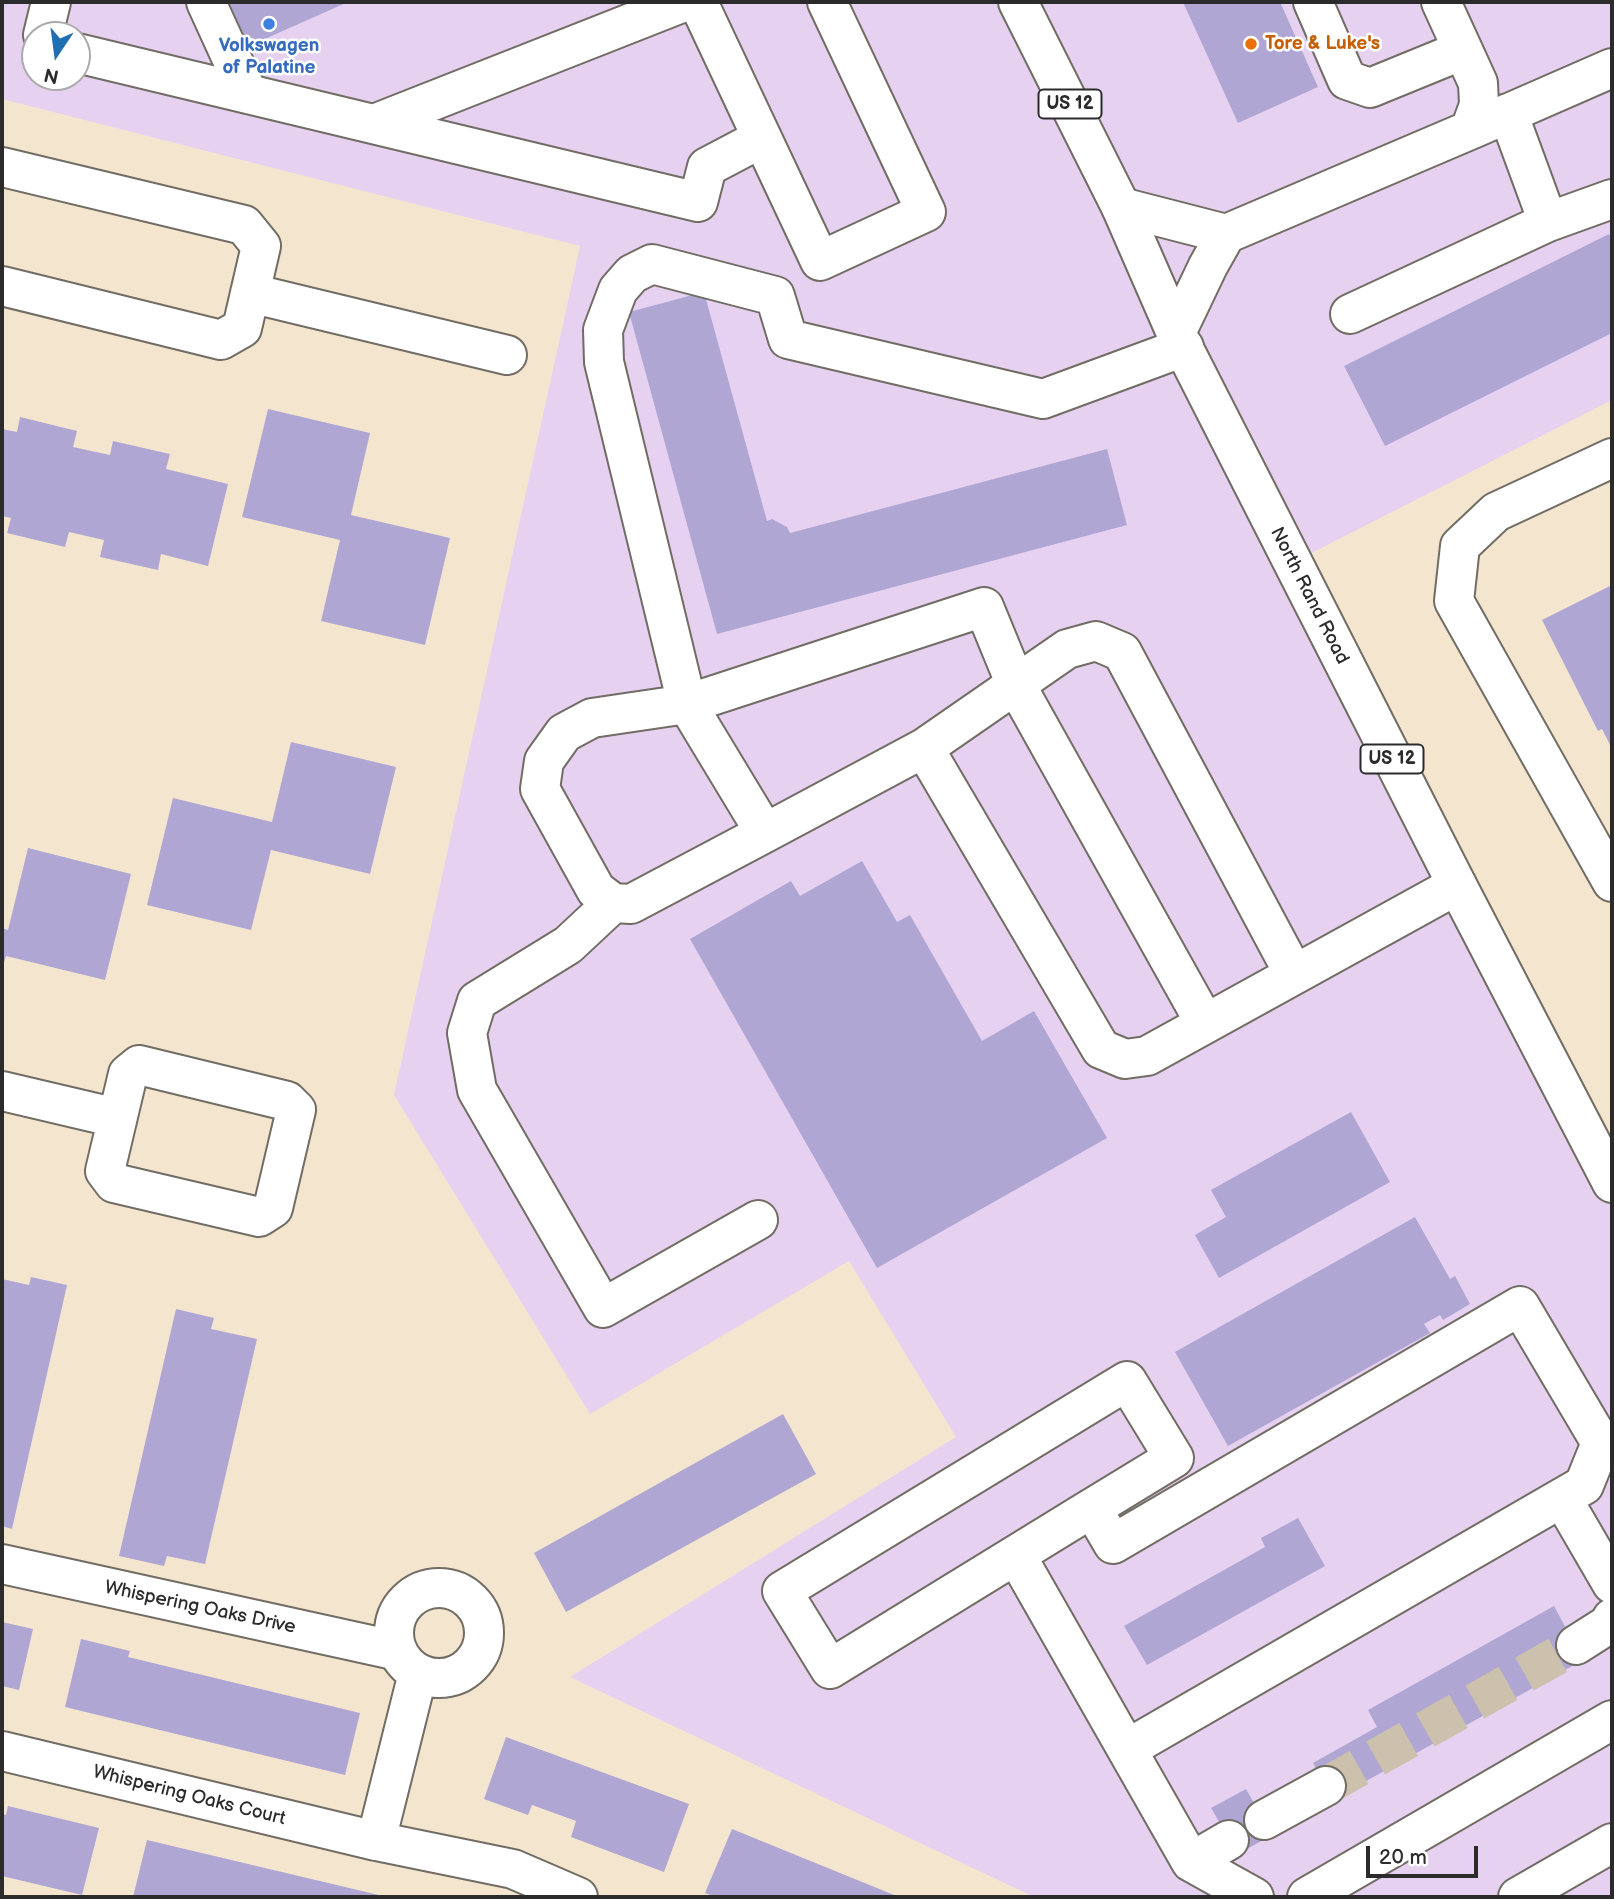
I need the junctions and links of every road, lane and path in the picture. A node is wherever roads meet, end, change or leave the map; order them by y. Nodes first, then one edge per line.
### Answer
1 (51, 2) edge
2 (206, 2) edge
3 (684, 2) edge
4 (698, 2) edge
5 (827, 2) edge
6 (1018, 2) edge
7 (1313, 2) edge
8 (1441, 2) edge
9 (46, 21) edge
10 (1463, 50) junction
11 (91, 56) edge
12 (1612, 68) edge
13 (248, 94) junction
14 (1508, 113) junction
15 (374, 124) junction
16 (1470, 130) junction
17 (762, 138) junction
18 (2, 167) edge
19 (1612, 199) edge
20 (1121, 207) junction
21 (1548, 222) junction
22 (1226, 234) junction
23 (2, 286) edge
24 (250, 293) junction
25 (1350, 314) dead end
26 (1180, 340) junction
27 (507, 355) dead end
28 (1612, 458) edge
29 (1016, 685) junction
30 (687, 704) junction
31 (924, 748) junction
32 (765, 833) junction
33 (1612, 882) edge
34 (1457, 885) junction
35 (613, 903) junction
36 (1294, 974) junction
37 (1205, 1023) junction
38 (2, 1091) edge
39 (117, 1118) junction
40 (1602, 1141) edge
41 (1612, 1183) edge
42 (758, 1220) dead end
43 (1607, 1441) edge
44 (1562, 1498) junction
45 (1092, 1508) junction
46 (1016, 1555) junction
47 (2, 1564) edge
48 (1612, 1584) edge
49 (1612, 1618) edge
50 (1576, 1645) tunnel mouth
51 (1612, 1720) edge
52 (1127, 1749) junction
53 (2, 1751) edge
54 (1326, 1786) tunnel mouth
55 (1264, 1821) dead end
56 (1229, 1840) dead end
57 (376, 1841) junction
58 (1612, 1843) edge
59 (1191, 1862) junction
60 (578, 1897) edge
61 (1254, 1897) edge
62 (1307, 1897) edge
63 (1518, 1897) edge

1 - 9 street
2 - 13 street
3 - 15 street
4 - 17 street
5 - 17 street
6 - 20 street, North Rand Road / US 12
7 - 10 street
8 - 10 street
10 - 16 street
11 - 13 street
12 - 14 street
13 - 15 street
14 - 16 street
14 - 21 street
15 - 17 street
16 - 22 street
18 - 24 street
19 - 21 street
20 - 22 street
20 - 26 street, North Rand Road / US 12
21 - 25 street
22 - 26 street
23 - 24 street
24 - 27 street
26 - 30 street
26 - 34 street, North Rand Road / US 12
28 - 33 street
29 - 30 street
29 - 31 street
29 - 36 street
29 - 37 street
30 - 32 street
30 - 35 street
31 - 32 street
31 - 37 street
32 - 35 street
34 - 36 street
34 - 40 street, North Rand Road / US 12
35 - 42 street
36 - 37 street
38 - 39 street
39 - 39 street
40 - 41 street, North Rand Road / US 12
43 - 44 street
43 - 45 street
44 - 48 street
44 - 52 street
45 - 46 street
45 - 46 street
46 - 52 street
47 - 57 street, Whispering Oaks Drive
49 - 50 street
51 - 62 street
52 - 59 street
53 - 57 street, Whispering Oaks Court
54 - 55 street
56 - 59 street
57 - 60 street, Whispering Oaks Court
58 - 63 street
59 - 61 street

